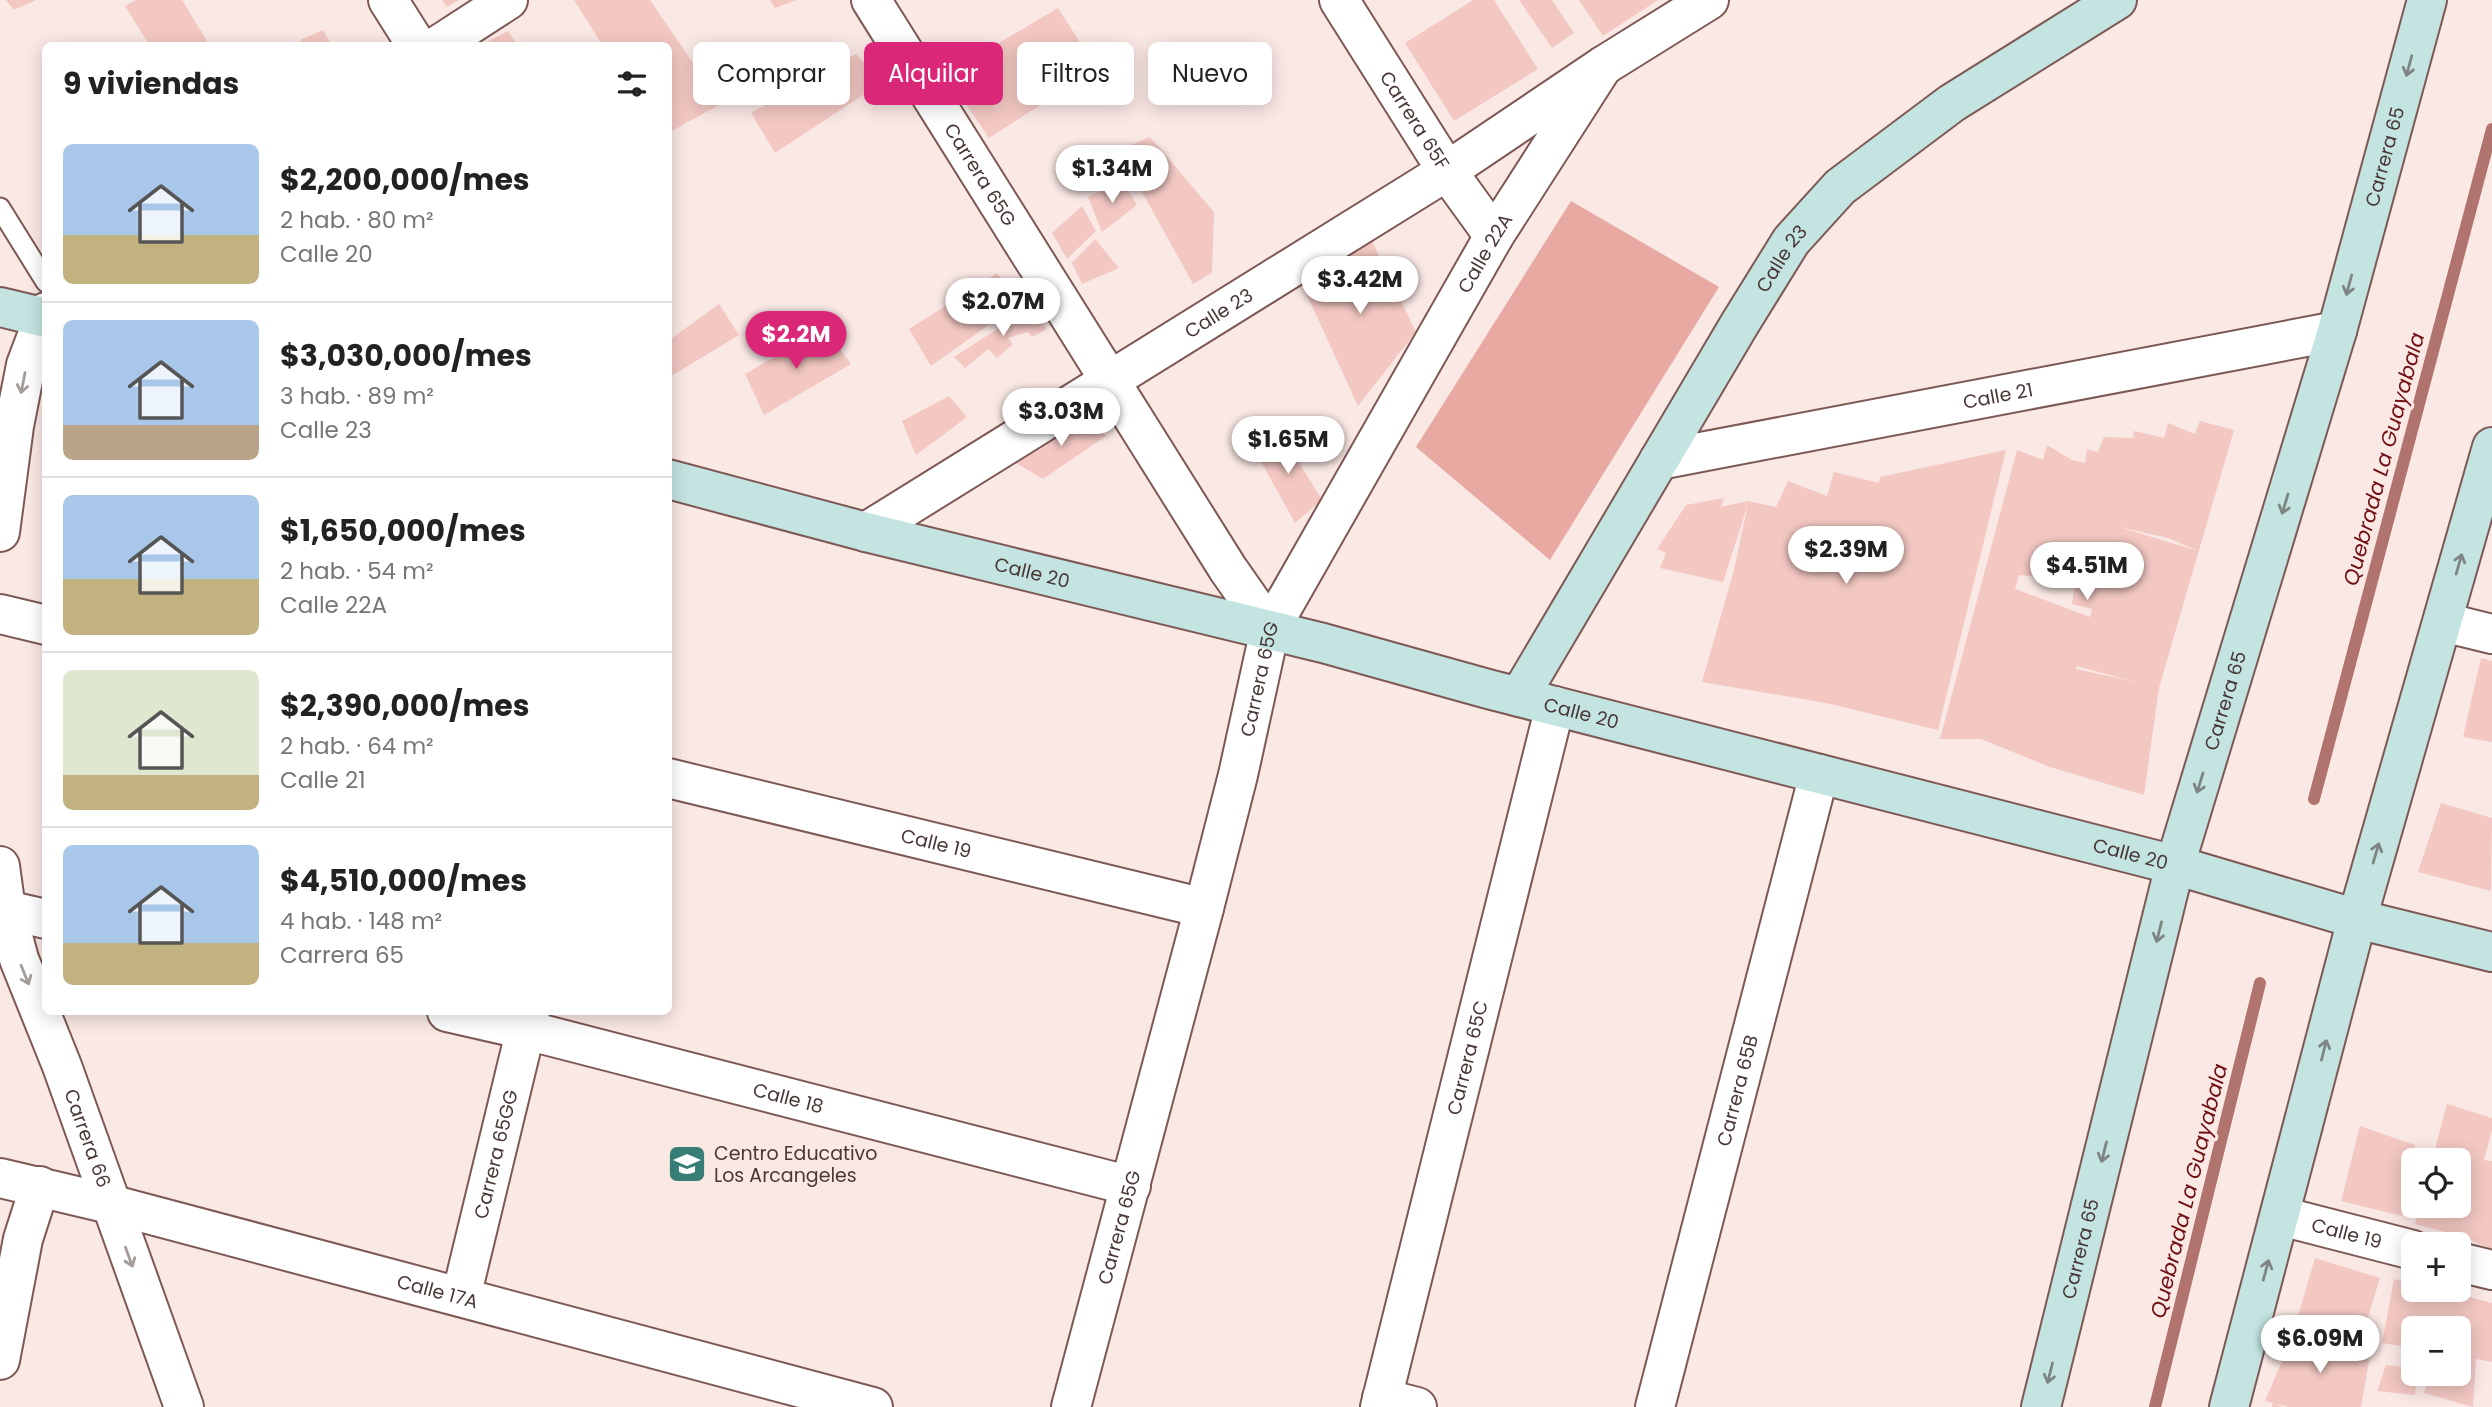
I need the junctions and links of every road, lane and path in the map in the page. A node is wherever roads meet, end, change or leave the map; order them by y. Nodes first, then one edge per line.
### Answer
1 (388, 0) edge
2 (508, 0) edge
3 (871, 0) edge
4 (1339, 0) edge
5 (1709, 0) edge
6 (2117, 0) edge
7 (2427, 0) edge
8 (414, 42) edge
9 (443, 42) edge
10 (1602, 65) junction
11 (1447, 171) junction
12 (0, 208) edge
13 (1494, 236) junction
14 (42, 300) edge
15 (0, 307) edge
16 (42, 307) edge
17 (42, 317) edge
18 (2337, 331) junction
19 (1111, 380) junction
20 (2492, 447) edge
21 (1659, 460) junction
22 (672, 480) edge
23 (866, 532) junction
24 (0, 533) edge
25 (0, 614) edge
26 (2443, 622) junction
27 (42, 624) edge
28 (1270, 629) junction
29 (2492, 634) edge
30 (1537, 701) junction
31 (1819, 774) junction
32 (672, 779) edge
33 (2175, 865) junction
34 (0, 866) edge
35 (1204, 908) junction
36 (6, 910) junction
37 (42, 918) edge
38 (2357, 919) junction
39 (2492, 952) edge
40 (474, 1015) edge
41 (528, 1021) edge
42 (0, 1178) edge
43 (40, 1186) junction
44 (1131, 1186) junction
45 (110, 1204) junction
46 (2281, 1216) junction
47 (2401, 1247) edge
48 (2471, 1265) edge
49 (2492, 1270) edge
50 (460, 1297) junction
51 (0, 1360) edge
52 (1393, 1404) edge
53 (184, 1407) edge
54 (873, 1407) edge
55 (1071, 1407) edge
56 (1655, 1407) edge
57 (2041, 1407) edge
58 (2229, 1407) edge

1 - 8 street
2 - 9 street
3 - 19 street, Carrera 65G
4 - 11 street, Carrera 65F
5 - 10 street, Calle 23
6 - 21 street, Calle 23
7 -> 18 street, Carrera 65
10 - 11 street, Calle 23
10 - 13 street, Calle 22A
11 - 13 street, Carrera 65F
11 - 19 street, Calle 23
12 - 14 lane
13 - 28 street, Calle 22A
15 - 16 street
17 -> 24 street
18 - 21 street, Calle 21
18 -> 33 street, Carrera 65
19 - 23 street, Calle 23
19 - 28 street, Carrera 65G
26 -> 20 street
21 - 30 street, Calle 23
22 - 23 street, Calle 20
23 - 28 street, Calle 20
25 - 27 street
26 - 29 street
38 -> 26 street
28 - 30 street, Calle 20
28 - 35 street, Carrera 65G
30 - 31 street, Calle 20
30 - 52 street, Carrera 65C
31 - 33 street, Calle 20
31 - 56 street, Carrera 65B
32 - 35 street, Calle 19
33 - 38 street, Calle 20
33 -> 57 street, Carrera 65
34 - 36 street, Carrera 66
35 - 44 street, Carrera 65G
36 - 37 street
36 -> 45 street, Carrera 66
38 - 39 street, Calle 20
46 -> 38 street
40 - 41 street, Calle 18
41 - 44 street, Calle 18
41 - 50 street, Carrera 65GG
42 - 43 street, Calle 17A
43 - 45 street, Calle 17A
43 - 51 street
44 - 55 street, Carrera 65G
45 - 50 street, Calle 17A
45 -> 53 street, Carrera 66
46 - 47 street, Calle 19
58 -> 46 street
48 - 49 street
50 - 54 street, Calle 17A

